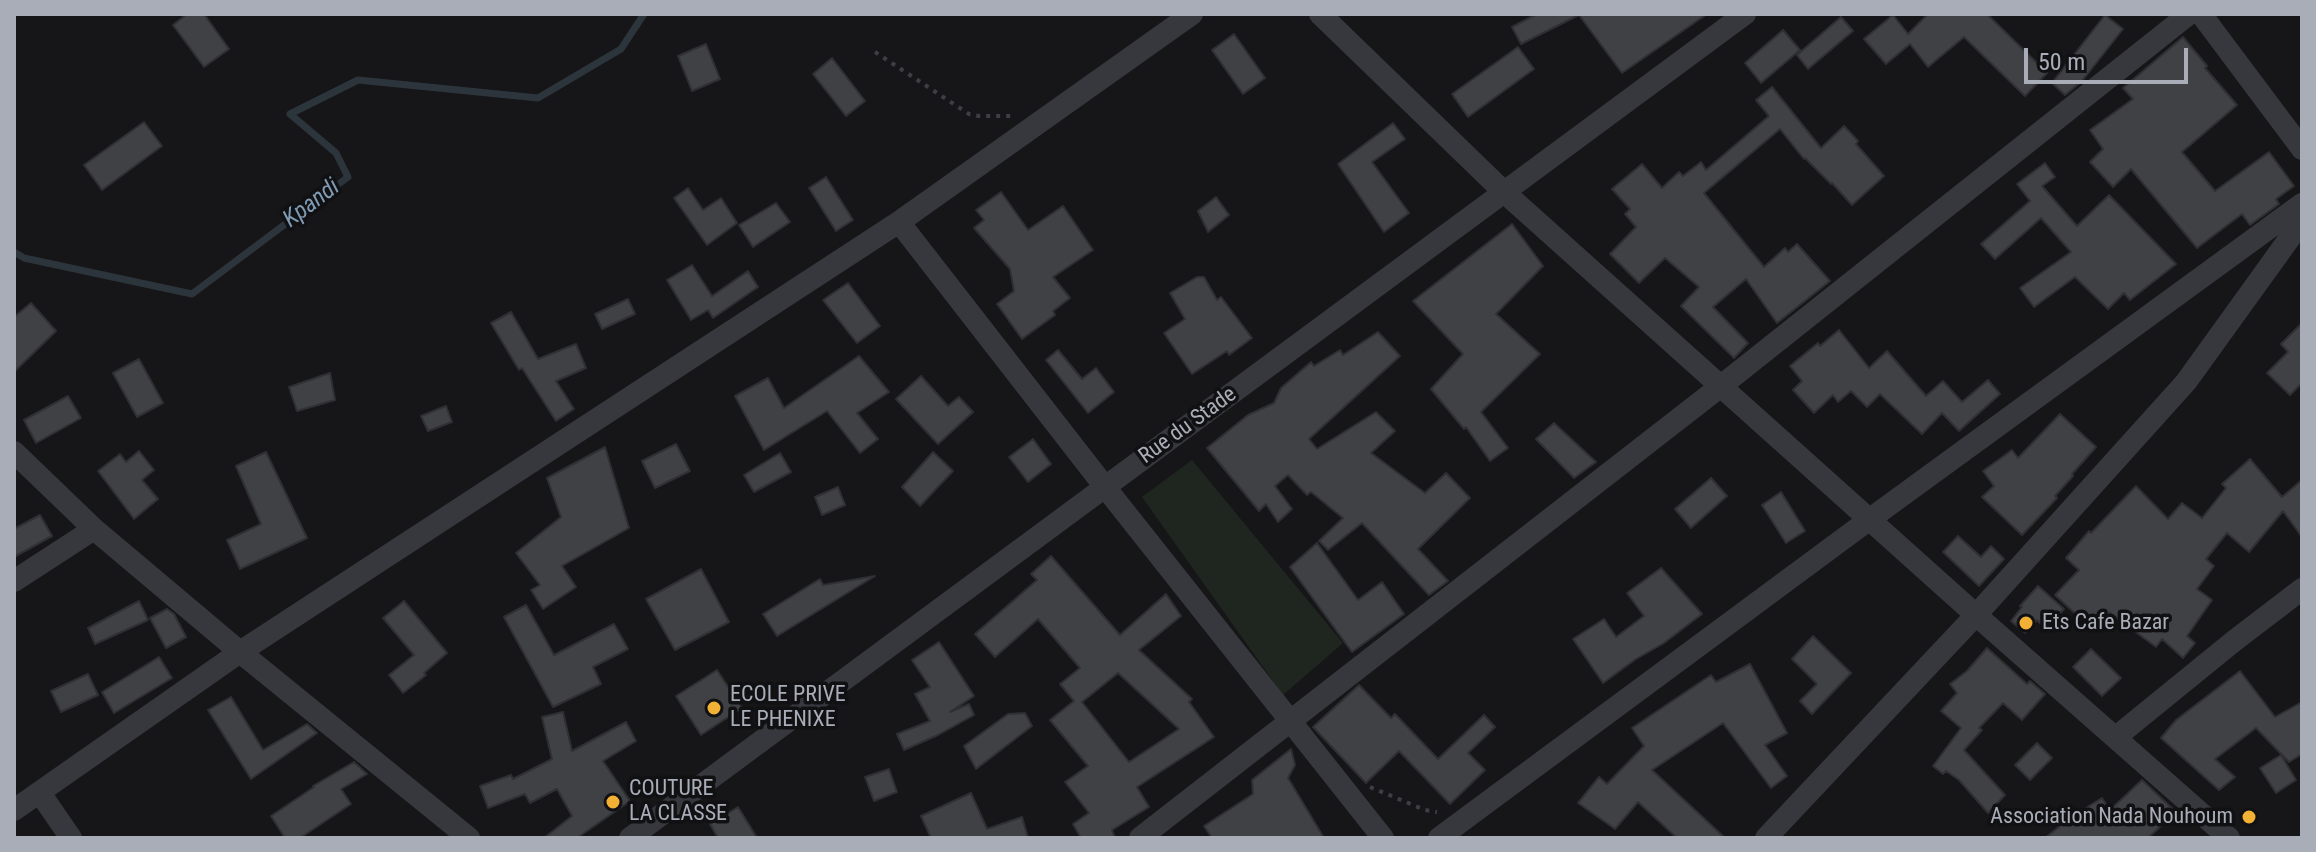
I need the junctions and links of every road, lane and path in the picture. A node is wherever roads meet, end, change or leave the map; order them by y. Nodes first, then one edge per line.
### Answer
1 (1192, 14) edge
2 (1320, 14) edge
3 (1745, 14) edge
4 (2189, 14) edge
5 (2201, 14) edge
6 (875, 52) dead end
7 (1035, 126) junction
8 (2302, 149) edge
9 (1504, 192) junction
10 (2302, 204) edge
11 (2302, 221) edge
12 (899, 222) junction
13 (1721, 386) junction
14 (14, 452) edge
15 (1105, 487) junction
16 (1870, 519) junction
17 (94, 529) junction
18 (14, 581) edge
19 (2302, 589) edge
20 (1976, 615) junction
21 (240, 652) junction
22 (1288, 721) junction
23 (2116, 737) junction
24 (1370, 787) dead end
25 (40, 793) junction
26 (14, 810) edge
27 (1440, 813) dead end
28 (71, 838) edge
29 (469, 838) edge
30 (630, 838) edge
31 (1140, 838) edge
32 (1383, 838) edge
33 (1439, 838) edge
34 (1766, 838) edge
35 (2229, 838) edge

1 - 7 street
2 - 9 street
3 - 9 street, Rue du Stade
4 - 13 street
5 - 8 street
6 - 7 path
7 - 12 street
9 - 13 street
9 - 15 street, Rue du Stade
10 - 16 street
11 - 20 street
12 - 15 street
12 - 21 street
13 - 16 street
13 - 22 street
14 - 17 street
15 - 22 street
15 - 30 street, Rue du Stade
16 - 20 street
16 - 33 street
17 - 18 street
17 - 21 street
19 - 23 street
20 - 23 street
20 - 34 street
21 - 25 street
21 - 29 street
22 - 31 street
22 - 32 street
23 - 35 street
24 - 27 path
25 - 26 street
25 - 28 street

